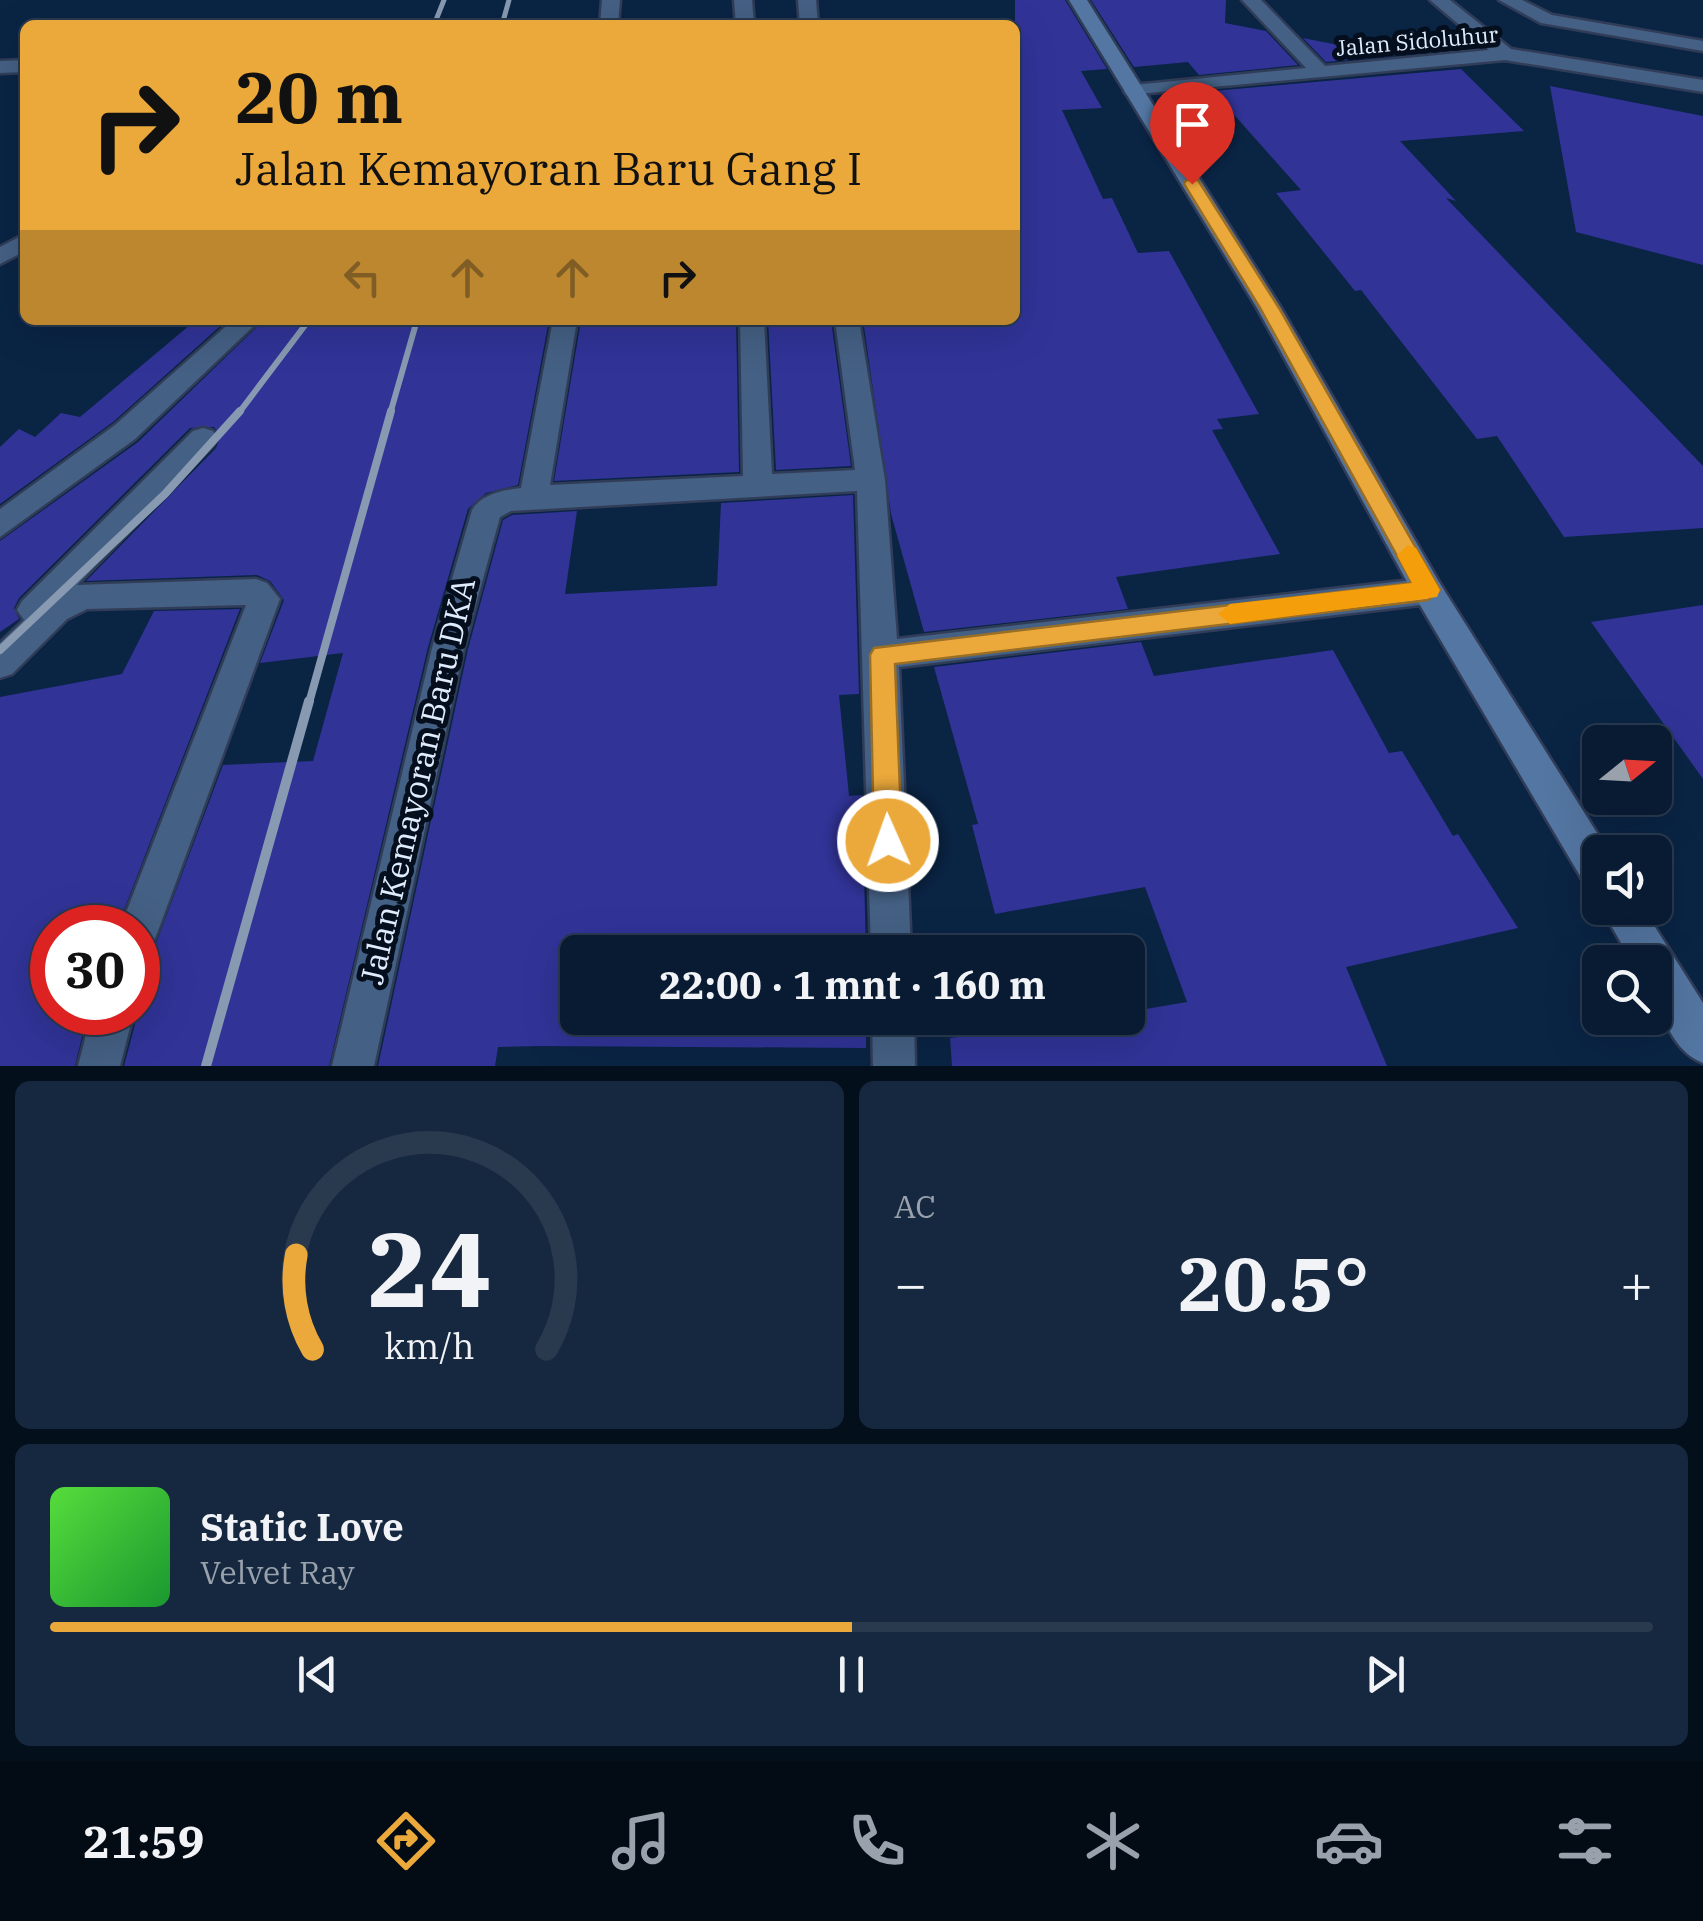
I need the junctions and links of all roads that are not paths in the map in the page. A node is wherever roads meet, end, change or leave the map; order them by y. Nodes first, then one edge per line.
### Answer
1 (1078, 0) edge
2 (1251, 0) edge
3 (1439, 0) edge
4 (1508, 0) edge
5 (1703, 46) edge
6 (1506, 54) junction
7 (1320, 72) junction
8 (1703, 86) edge
9 (1134, 90) junction
10 (243, 325) edge
11 (564, 325) edge
12 (752, 325) edge
13 (848, 325) edge
14 (203, 438) dead end
15 (871, 480) junction
16 (758, 486) junction
17 (534, 497) junction
18 (0, 525) edge
19 (1428, 590) junction
20 (0, 642) edge
21 (882, 655) junction
22 (0, 664) edge
23 (1582, 843) edge
24 (148, 905) edge
25 (890, 935) edge
26 (1672, 991) edge
27 (108, 1035) edge
28 (893, 1035) edge
29 (1703, 1042) edge
30 (99, 1066) edge
31 (353, 1066) edge
32 (894, 1066) edge

1 - 9 street
2 - 7 street
3 - 6 street
4 - 5 street
6 - 7 street, Jalan Sidoluhur
6 - 8 street, Jalan Sidoluhur
7 - 9 street, Jalan Sidoluhur
9 - 19 street
10 - 18 street
11 - 17 street
12 - 16 street
13 - 15 street
14 - 20 street
15 - 16 street
15 - 21 street
16 - 17 street
17 - 31 street, Jalan Kemayoran Baru DKA
19 - 21 street
19 - 23 street
21 - 25 street
22 - 24 street
26 - 29 street
27 - 30 street
28 - 32 street

